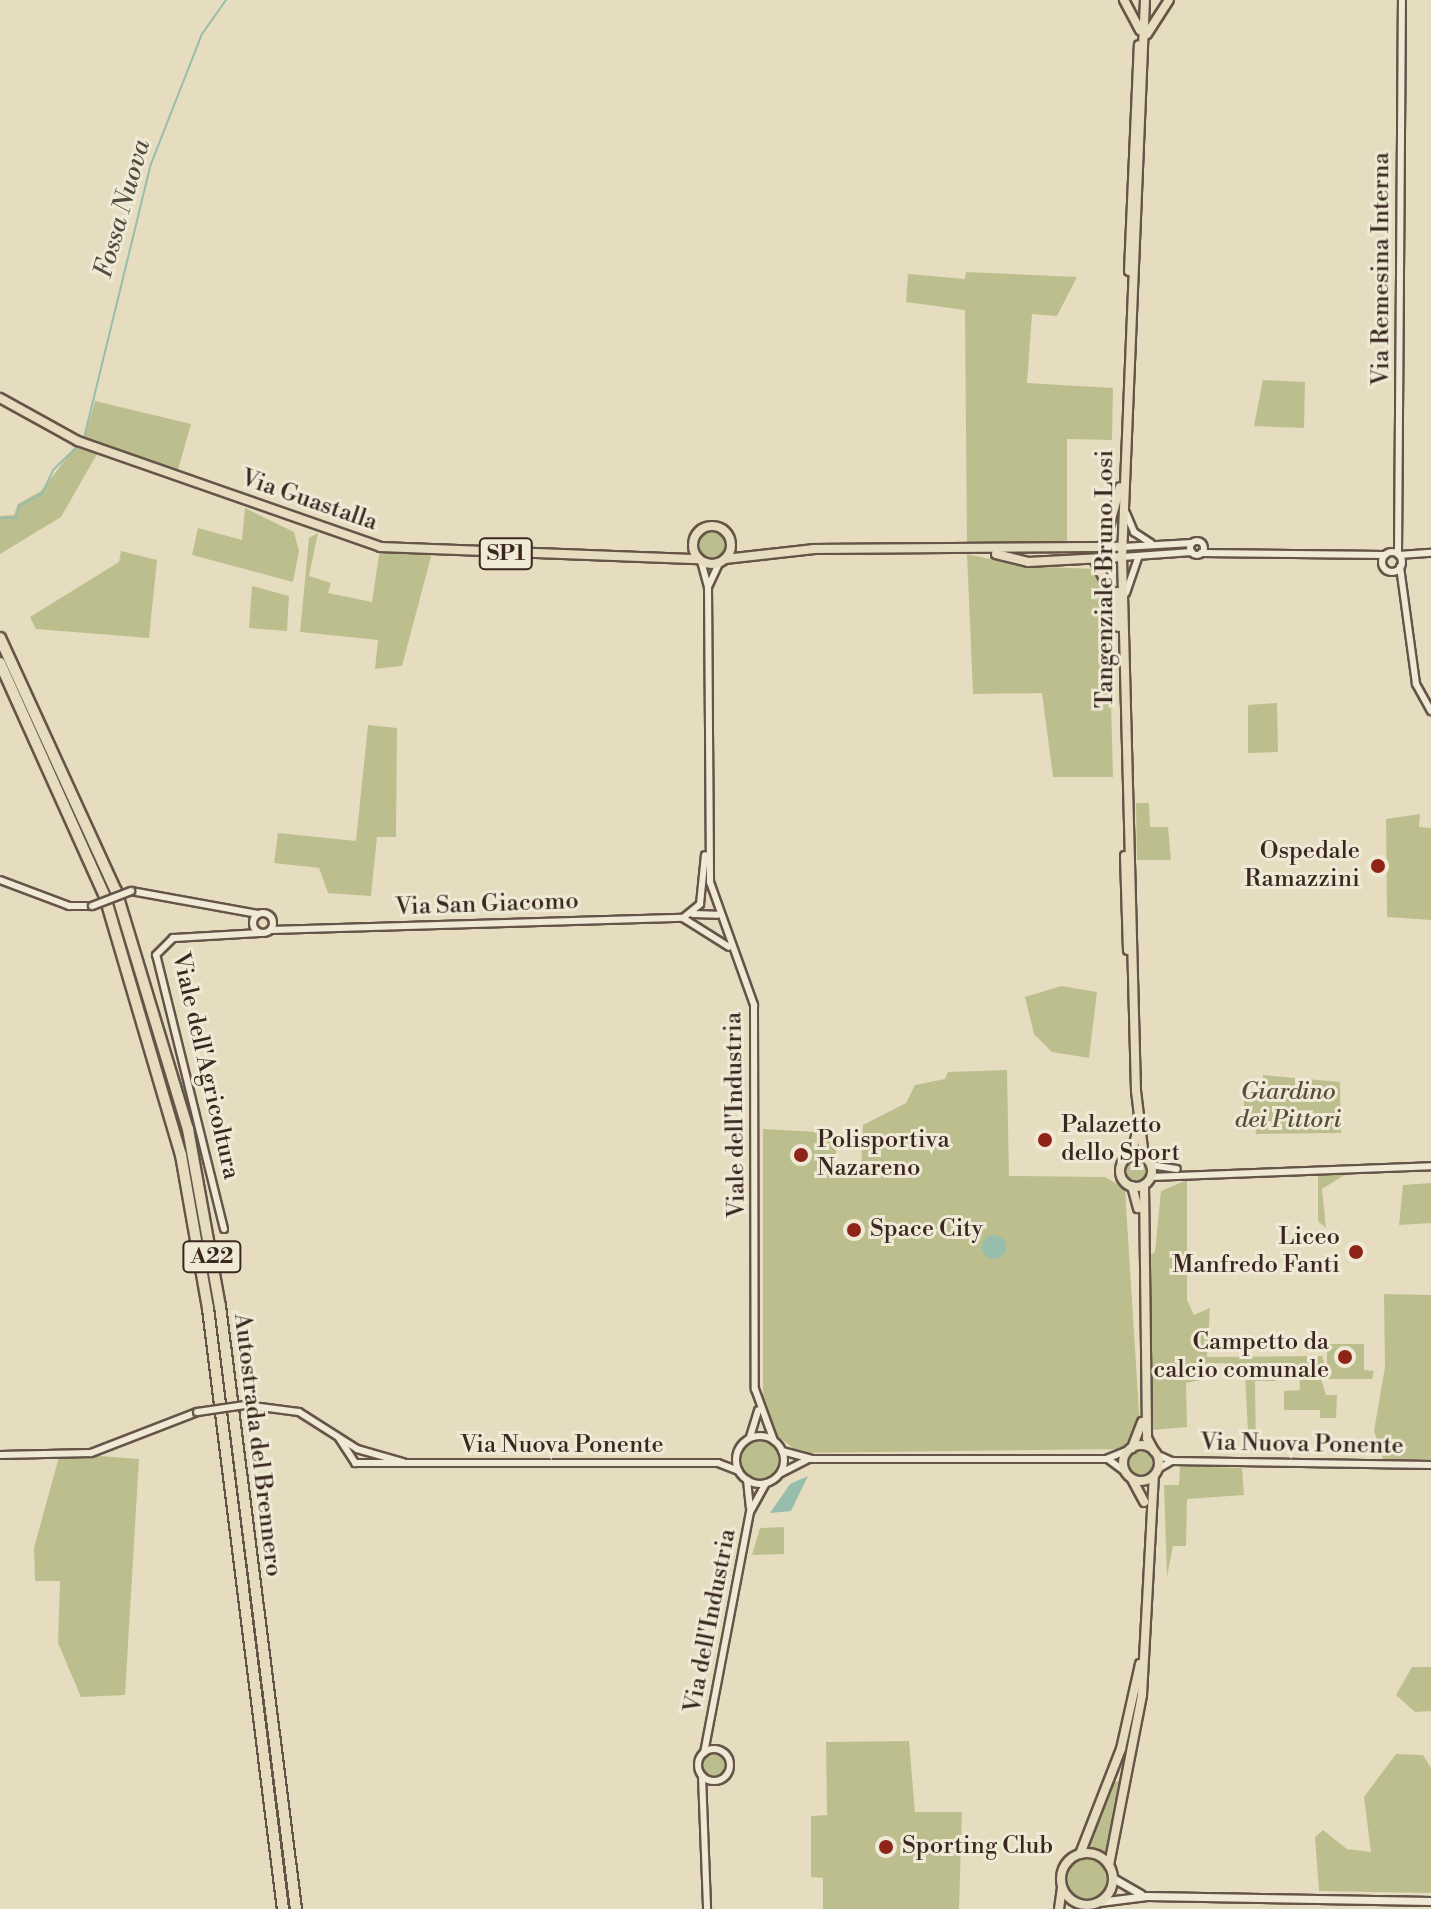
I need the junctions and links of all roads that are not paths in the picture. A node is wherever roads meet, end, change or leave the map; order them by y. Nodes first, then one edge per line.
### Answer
1 (1124, 0) edge
2 (1143, 0) edge
3 (1169, 0) edge
4 (1402, 0) edge
5 (1140, 30) junction
6 (1145, 42) junction
7 (0, 398) edge
8 (1120, 487) junction
9 (1124, 508) junction
10 (1398, 538) junction
11 (693, 542) junction
12 (731, 542) junction
13 (1155, 543) junction
14 (1192, 543) junction
15 (1120, 548) junction
16 (1202, 549) junction
17 (970, 550) junction
18 (1028, 550) junction
19 (1098, 550) junction
20 (752, 551) junction
21 (1070, 551) junction
22 (1192, 552) junction
23 (1418, 553) junction
24 (1146, 554) junction
25 (1431, 554) edge
26 (1119, 558) junction
27 (673, 559) junction
28 (700, 560) junction
29 (1392, 560) junction
30 (722, 561) junction
31 (1095, 561) junction
32 (1028, 562) junction
33 (1070, 562) junction
34 (708, 587) junction
35 (1120, 604) junction
36 (0, 638) edge
37 (0, 663) edge
38 (1431, 711) edge
39 (708, 840) junction
40 (0, 880) edge
41 (717, 915) junction
42 (686, 916) junction
43 (273, 919) junction
44 (255, 920) junction
45 (699, 922) junction
46 (293, 927) junction
47 (271, 930) junction
48 (261, 933) junction
49 (239, 937) junction
50 (733, 950) junction
51 (1131, 1156) junction
52 (1144, 1157) junction
53 (1151, 1165) junction
54 (1431, 1166) edge
55 (1192, 1170) junction
56 (1147, 1181) junction
57 (1132, 1186) junction
58 (224, 1229) dead end
59 (758, 1410) junction
60 (339, 1438) junction
61 (748, 1440) junction
62 (774, 1441) junction
63 (1130, 1449) junction
64 (782, 1451) junction
65 (737, 1453) junction
66 (1155, 1453) junction
67 (0, 1455) edge
68 (811, 1459) junction
69 (1108, 1459) junction
70 (1172, 1461) junction
71 (405, 1463) junction
72 (718, 1463) junction
73 (1431, 1465) edge
74 (739, 1471) junction
75 (1125, 1472) junction
76 (1156, 1472) junction
77 (779, 1475) junction
78 (1132, 1479) junction
79 (747, 1480) junction
80 (766, 1483) junction
81 (750, 1512) junction
82 (708, 1737) junction
83 (716, 1750) junction
84 (704, 1753) junction
85 (702, 1776) junction
86 (717, 1780) junction
87 (708, 1793) junction
88 (1080, 1854) junction
89 (1109, 1865) junction
90 (1113, 1878) junction
91 (1062, 1887) junction
92 (1147, 1896) junction
93 (1099, 1902) junction
94 (1429, 1902) edge
95 (283, 1909) edge
96 (296, 1909) edge
97 (707, 1909) edge
98 (1059, 1909) edge
99 (1089, 1909) edge

1 - 5 main road
2 - 5 main road, Tangenziale Bruno Losi
2 - 6 main road, Tangenziale Bruno Losi
3 - 6 main road
4 - 10 street, Via Remesina Interna
5 - 8 main road, Tangenziale Bruno Losi
6 - 9 main road, Tangenziale Bruno Losi
7 - 27 main road, Via Guastalla / SP1
8 - 15 main road, Tangenziale Bruno Losi
8 - 19 main road
9 - 13 street
9 - 15 main road, Tangenziale Bruno Losi
10 - 23 street
10 - 29 street, Via Remesina Interna
11 - 12 main road
11 - 27 main road
11 - 28 main road
12 - 20 main road
12 - 30 main road
13 - 14 street
13 - 15 street
14 - 16 street
14 - 22 street
15 - 19 main road
15 - 26 main road, Tangenziale Bruno Losi
16 - 22 street
16 - 29 street
17 - 18 main road
17 - 20 main road
17 - 32 main road
18 - 21 main road
18 - 32 main road
19 - 21 main road
20 - 30 main road
21 - 33 main road
22 - 24 street
23 - 25 street
23 - 29 street
24 - 26 street
24 - 35 street
25 - 29 street
26 - 31 main road
26 - 35 main road, Tangenziale Bruno Losi
27 - 28 main road, Via Guastalla / SP1
28 - 30 main road, Via Guastalla
28 - 34 street, Viale dell'Industria
29 - 38 street
30 - 34 street, Viale dell'Industria
31 - 33 main road
31 - 35 main road
32 - 33 main road
34 - 39 street, Viale dell'Industria
35 - 51 main road, Tangenziale Bruno Losi
35 - 52 main road, Tangenziale Bruno Losi
36 - 96 highway, Autostrada del Brennero / A22
37 - 95 highway, Autostrada del Brennero / A22
39 - 41 street, Viale dell'Industria
39 - 42 street
40 - 44 street, bridge
41 - 42 street, Via San Giacomo
41 - 45 street
41 - 50 street, Viale dell'Industria
42 - 45 street, Via San Giacomo
42 - 46 street, Via San Giacomo
43 - 44 street, Via San Giacomo
43 - 46 street, Via San Giacomo
43 - 47 street
44 - 48 street
44 - 49 street
45 - 50 street, Via San Giacomo
46 - 47 street, Via San Giacomo
47 - 48 street, Via San Giacomo
48 - 49 street, Viale dell'Agricoltura
49 - 58 street, Viale dell'Agricoltura
50 - 59 street, Viale dell'Industria
51 - 52 main road
51 - 57 main road
52 - 53 main road
53 - 55 street
53 - 56 main road
54 - 55 street
55 - 56 street
56 - 57 main road
56 - 66 main road
57 - 63 main road
59 - 61 street, Viale dell'Industria
59 - 62 street, Viale dell'Industria
60 - 67 street, Via Nuova Ponente, bridge
60 - 71 street, Via Nuova Ponente
60 - 71 street, Via Nuova Ponente
61 - 62 street
61 - 65 street
62 - 64 street
63 - 66 main road
63 - 69 street
63 - 75 main road
64 - 68 street
64 - 77 street
65 - 72 street, Via Nuova Ponente
65 - 74 street
66 - 70 street, Via Nuova Ponente
66 - 76 main road
68 - 69 street
68 - 77 street
69 - 75 street
70 - 73 street, Via Nuova Ponente
70 - 76 street, Via Nuova Ponente
71 - 72 street, Via Nuova Ponente
72 - 74 street, Via Nuova Ponente
74 - 79 street
75 - 78 main road
76 - 78 main road
76 - 89 main road
77 - 80 street
78 - 88 main road
79 - 80 street
79 - 81 street, Via dell'Industria
80 - 81 street, Via dell'Industria
81 - 82 street, Via dell'Industria
82 - 83 street, Via dell'Industria
82 - 84 street, Via dell'Industria
83 - 84 street
83 - 86 street
84 - 85 street, Via dell'Industria
85 - 86 street
85 - 87 street
86 - 87 street
87 - 97 street
88 - 89 main road
88 - 91 main road
89 - 90 main road
90 - 92 main road
90 - 93 main road
91 - 93 main road
91 - 98 main road
92 - 93 main road
92 - 94 main road
93 - 99 main road

